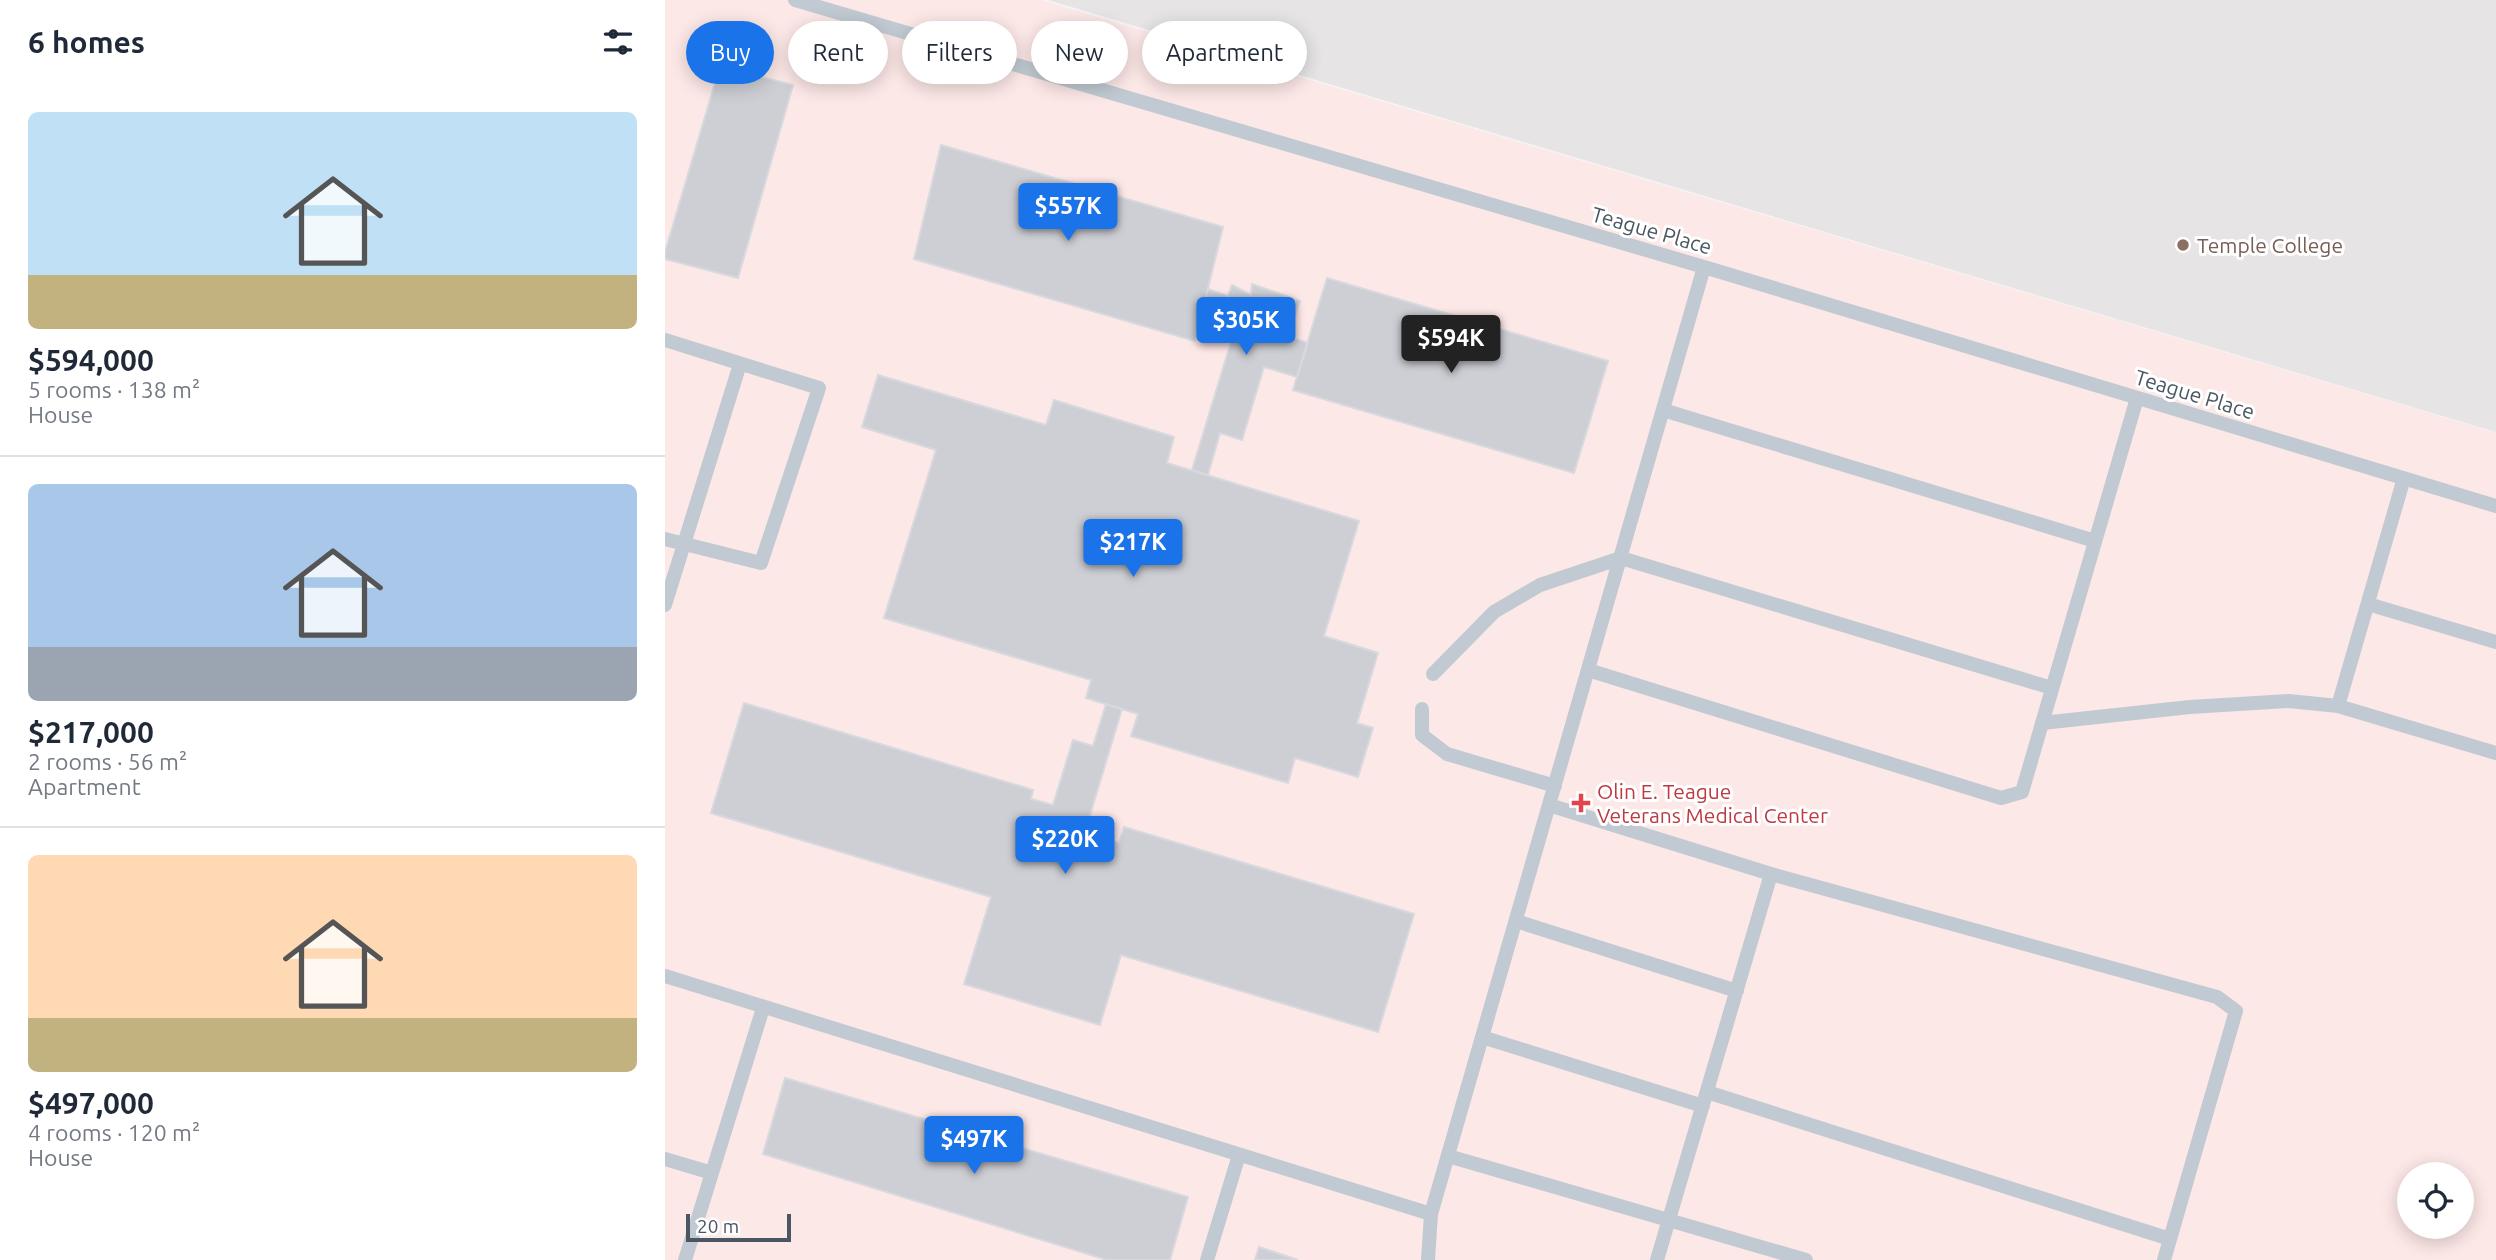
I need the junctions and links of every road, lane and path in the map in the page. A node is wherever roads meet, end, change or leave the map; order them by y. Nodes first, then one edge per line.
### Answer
1 (795, 0) edge
2 (1704, 267) junction
3 (665, 340) edge
4 (740, 363) junction
5 (2137, 398) junction
6 (1663, 410) junction
7 (2404, 478) junction
8 (2496, 506) edge
9 (665, 540) edge
10 (2095, 541) junction
11 (682, 544) junction
12 (1621, 558) junction
13 (2368, 604) junction
14 (665, 605) edge
15 (2496, 642) edge
16 (1588, 670) junction
17 (1433, 674) dead end
18 (2052, 688) junction
19 (2338, 706) junction
20 (1422, 709) dead end
21 (2042, 723) junction
22 (2496, 753) edge
23 (1555, 786) junction
24 (1549, 805) junction
25 (1771, 874) junction
26 (1516, 921) junction
27 (665, 976) edge
28 (1737, 991) junction
29 (763, 1008) junction
30 (1482, 1037) junction
31 (1705, 1099) junction
32 (1239, 1155) junction
33 (1448, 1156) junction
34 (665, 1159) edge
35 (712, 1173) junction
36 (1431, 1214) junction
37 (1668, 1220) junction
38 (2170, 1239) junction
39 (685, 1260) edge
40 (1207, 1260) edge
41 (1428, 1260) edge
42 (1657, 1260) edge
43 (1806, 1260) edge
44 (2164, 1260) edge

1 - 2 lane, Teague Place
2 - 5 lane, Teague Place
2 - 6 lane
3 - 4 lane
4 - 11 lane
4 - 11 lane
5 - 7 lane, Teague Place
5 - 10 lane
6 - 10 lane
6 - 12 lane
7 - 8 lane, Teague Place
7 - 13 lane
9 - 11 lane
10 - 18 lane
11 - 14 lane
12 - 16 lane
12 - 17 lane
12 - 18 lane
13 - 15 lane
13 - 19 lane
16 - 21 lane
16 - 23 lane
18 - 21 lane
19 - 21 lane
19 - 22 lane
20 - 23 lane
23 - 24 lane
24 - 25 lane
24 - 26 lane
25 - 28 lane
25 - 38 lane
26 - 28 lane
26 - 30 lane
27 - 29 lane
28 - 31 lane
29 - 32 lane
29 - 35 lane
30 - 31 lane
30 - 33 lane
31 - 37 lane
31 - 38 lane
32 - 36 lane
32 - 40 lane
33 - 36 lane
33 - 37 lane
34 - 35 lane
35 - 39 lane
36 - 41 lane
37 - 42 lane
37 - 43 lane
38 - 44 lane

